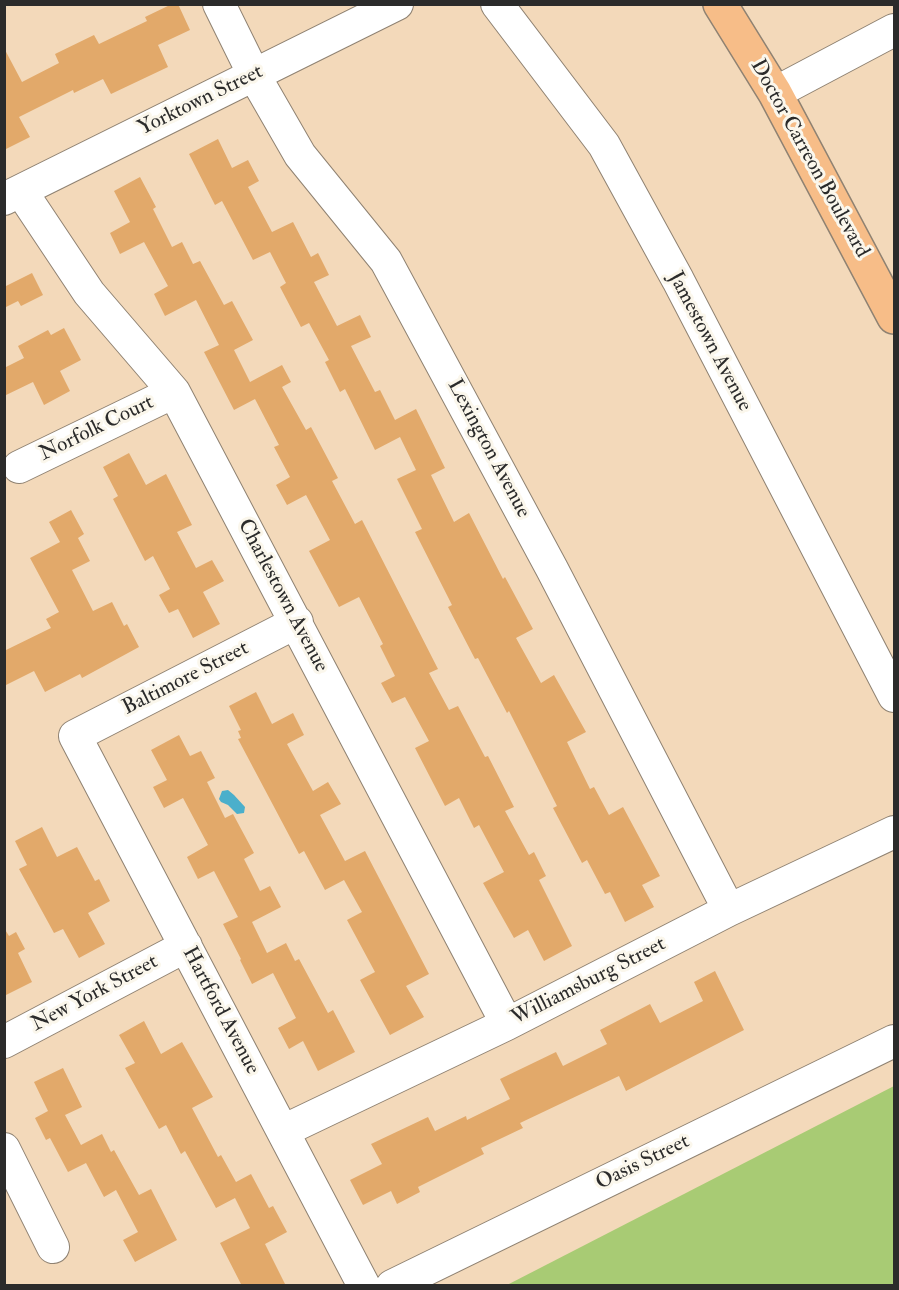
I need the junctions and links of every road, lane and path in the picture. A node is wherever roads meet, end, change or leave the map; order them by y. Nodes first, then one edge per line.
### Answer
1 (219, 4) edge
2 (397, 4) edge
3 (497, 4) edge
4 (720, 4) edge
5 (894, 30) edge
6 (254, 75) junction
7 (775, 93) junction
8 (13, 195) edge
9 (894, 317) edge
10 (174, 392) junction
11 (19, 467) dead end
12 (297, 622) junction
13 (894, 696) edge
14 (75, 736) joint
15 (894, 832) edge
16 (729, 910) junction
17 (186, 946) junction
18 (507, 1024) junction
19 (894, 1041) edge
20 (4, 1042) edge
21 (283, 1131) junction
22 (4, 1149) edge
23 (53, 1247) dead end
24 (364, 1286) edge
25 (392, 1286) edge

1 - 6 street, Lexington Avenue
2 - 6 street, Yorktown Street
3 - 13 street, Jamestown Avenue
4 - 7 main road, Doctor Carreon Boulevard
5 - 7 street
6 - 8 street, Yorktown Street
6 - 16 street, Lexington Avenue
7 - 9 main road, Doctor Carreon Boulevard
8 - 10 street, Charlestown Avenue
10 - 11 street, Norfolk Court
10 - 12 street, Charlestown Avenue
12 - 14 street, Baltimore Street
12 - 18 street, Charlestown Avenue
14 - 17 street, Hartford Avenue
15 - 16 street, Williamsburg Street
16 - 18 street, Williamsburg Street
17 - 20 street, New York Street
17 - 21 street, Hartford Avenue
18 - 21 street, Williamsburg Street
19 - 25 street, Oasis Street
21 - 24 street, Hartford Avenue
22 - 23 street

